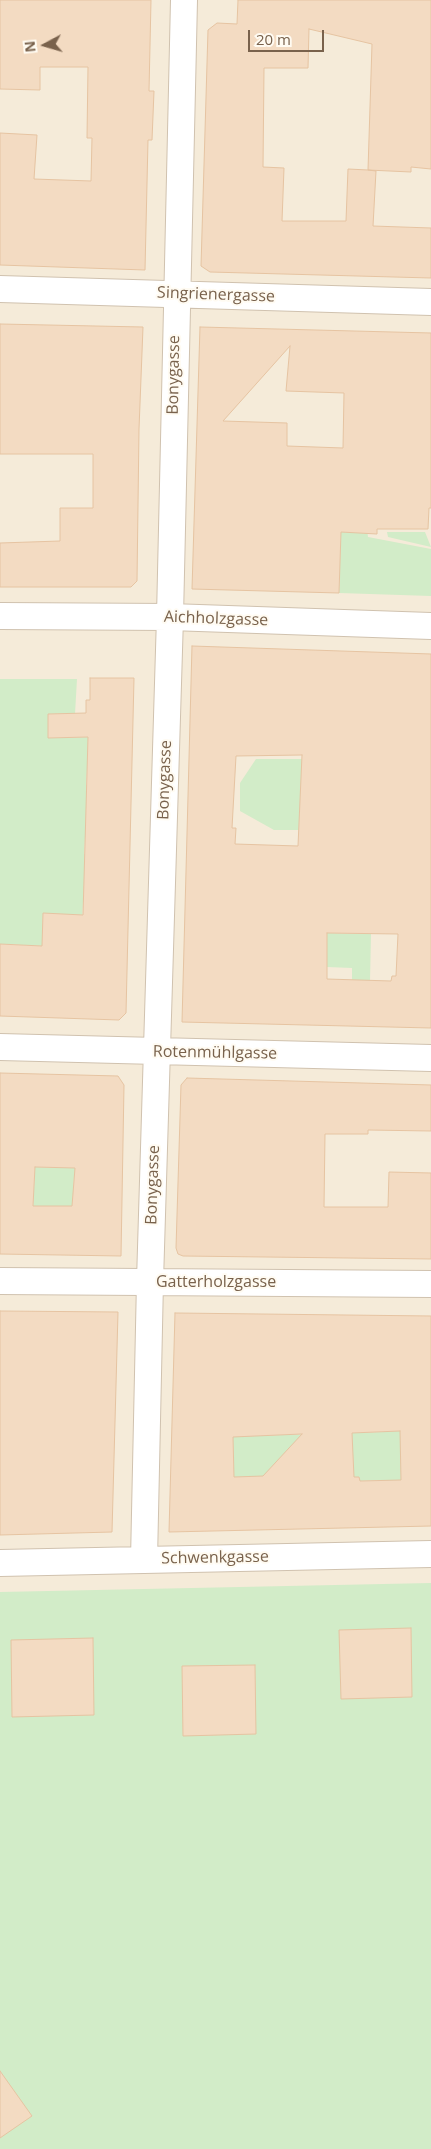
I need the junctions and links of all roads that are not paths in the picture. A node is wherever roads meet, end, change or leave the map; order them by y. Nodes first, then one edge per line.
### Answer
1 (184, 0) edge
2 (0, 289) edge
3 (176, 294) junction
4 (431, 302) edge
5 (0, 616) edge
6 (170, 617) junction
7 (431, 626) edge
8 (0, 1047) edge
9 (157, 1051) junction
10 (431, 1058) edge
11 (0, 1281) edge
12 (150, 1282) junction
13 (431, 1284) edge
14 (431, 1554) edge
15 (144, 1560) junction
16 (0, 1563) edge

1 - 3 street, Bonygasse
2 - 3 street, Singrienergasse
3 - 4 street, Singrienergasse
3 - 6 street, Bonygasse
5 - 6 street, Aichholzgasse
6 - 7 street, Aichholzgasse
6 - 9 street, Bonygasse
8 - 9 street, Rotenmühlgasse
9 - 10 street, Rotenmühlgasse
9 - 12 street, Bonygasse
11 - 12 street, Gatterholzgasse
12 - 13 street, Gatterholzgasse
12 - 15 street, Bonygasse
14 - 15 street, Schwenkgasse
15 - 16 street, Schwenkgasse

